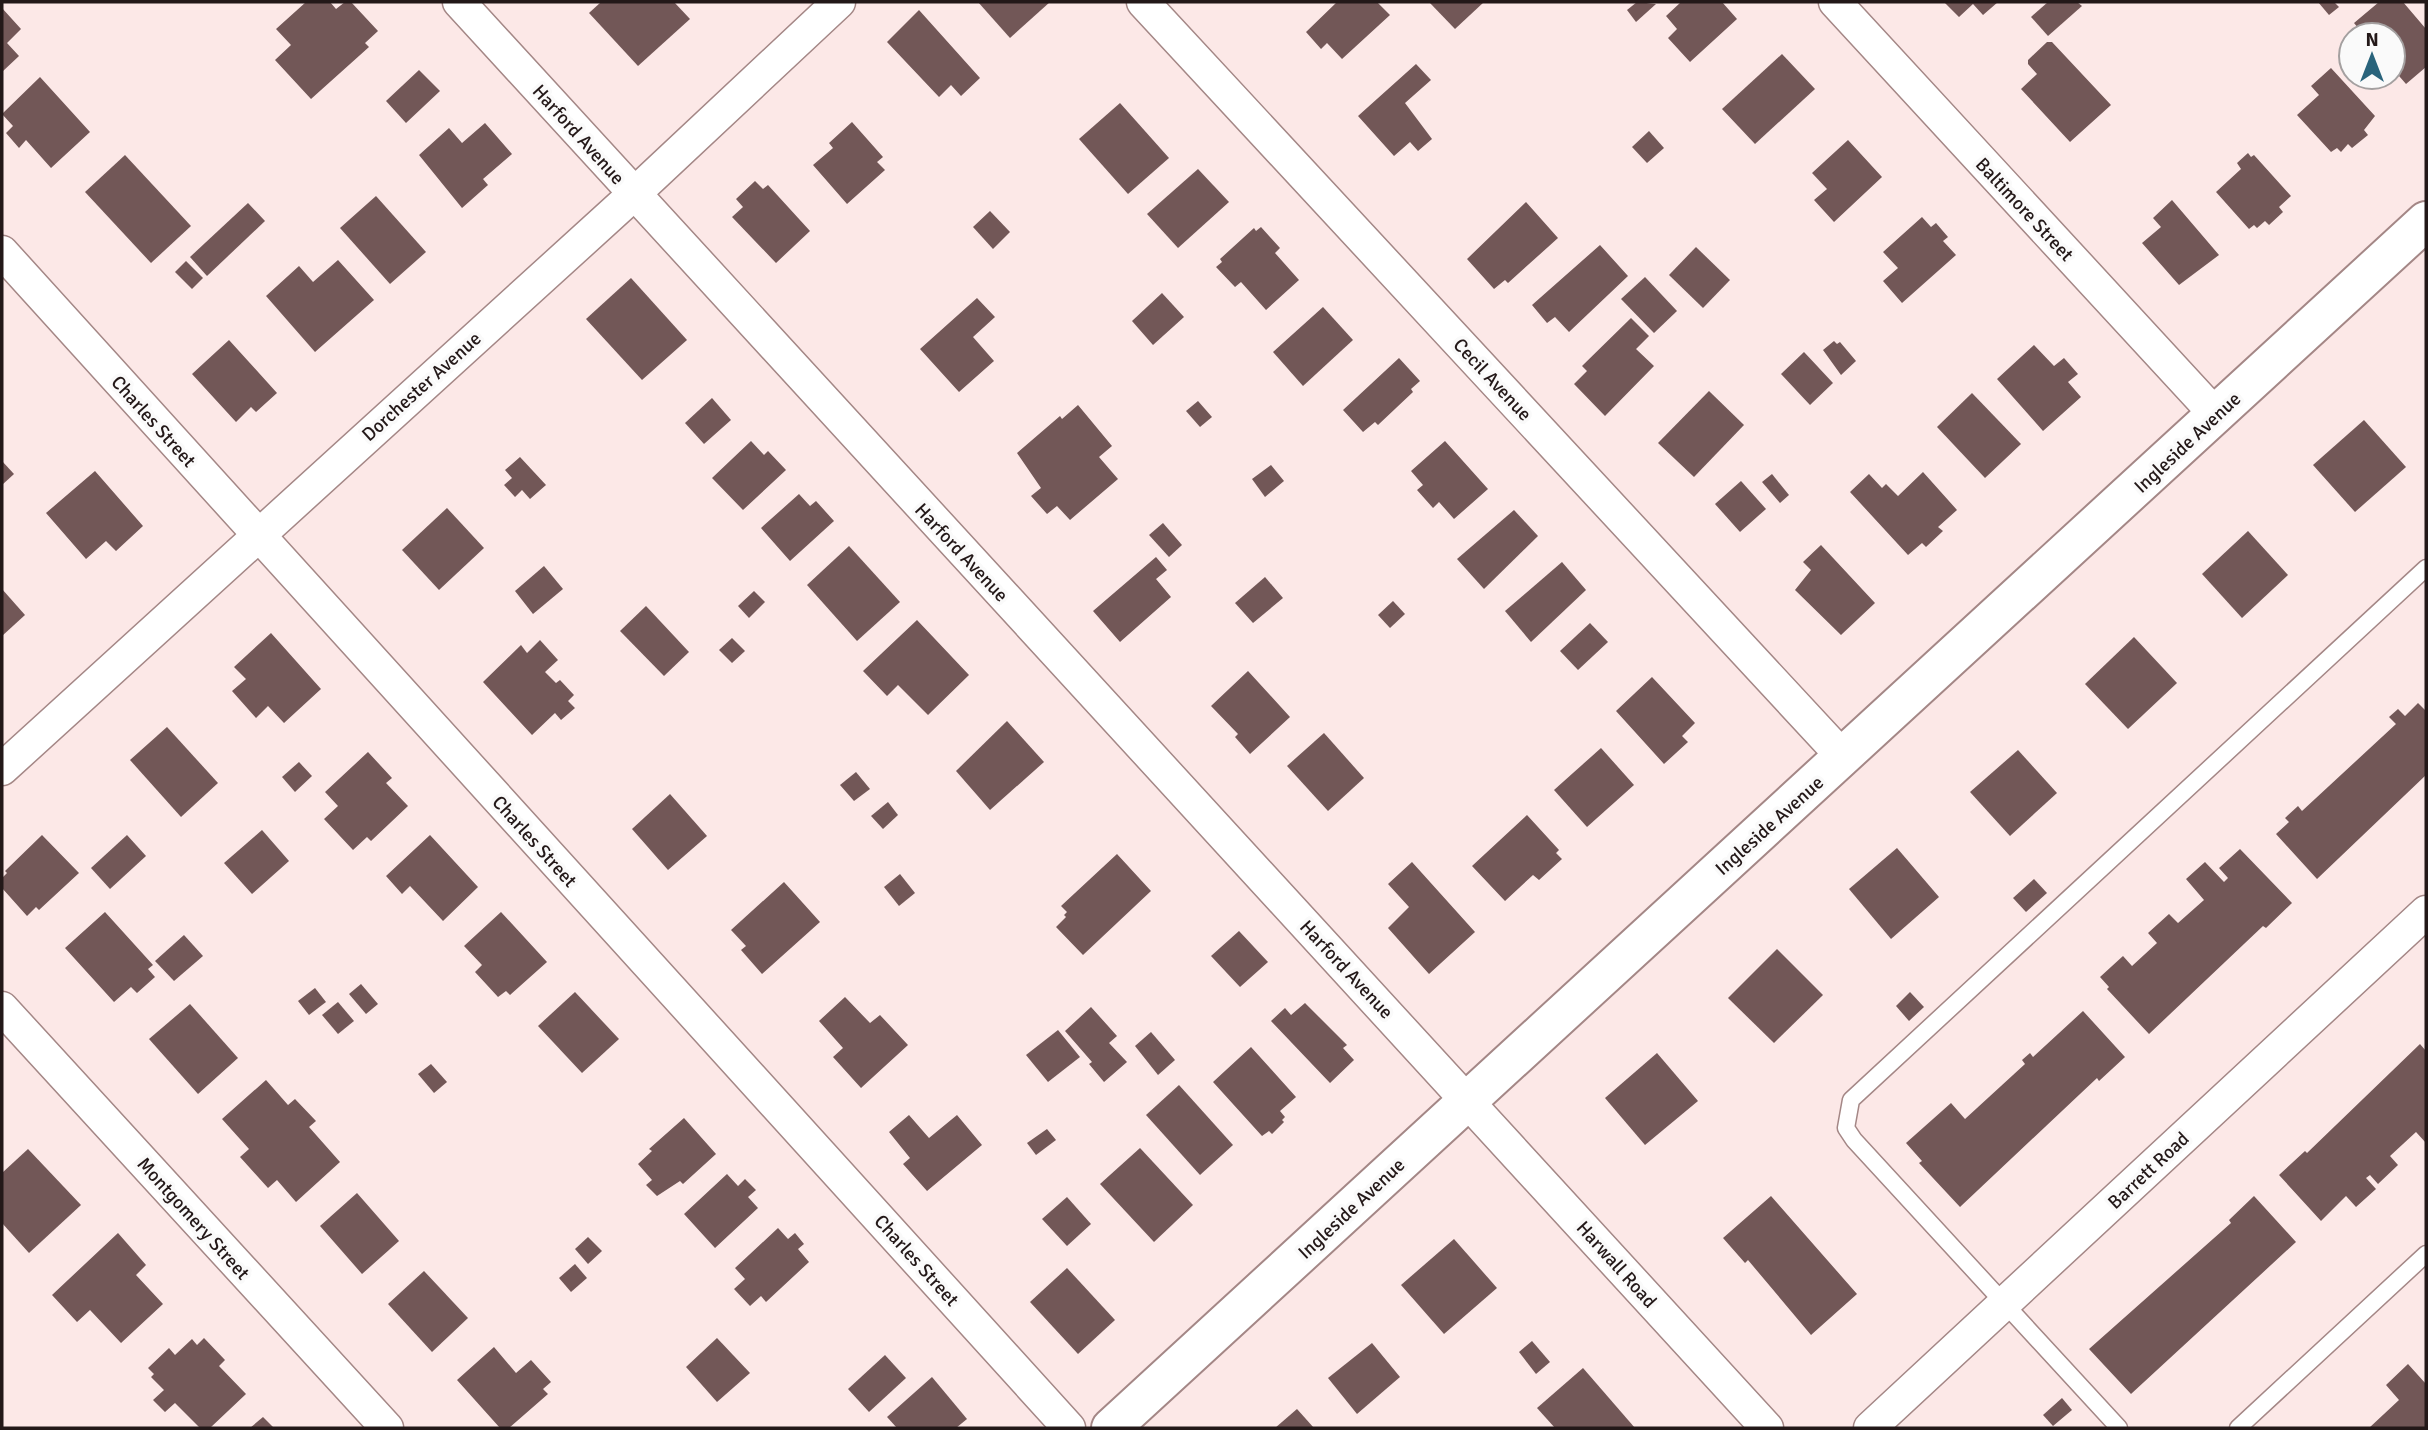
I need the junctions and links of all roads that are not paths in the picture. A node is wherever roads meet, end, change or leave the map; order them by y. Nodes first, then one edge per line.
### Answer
1 (459, 2) edge
2 (839, 2) edge
3 (1143, 2) edge
4 (1835, 2) edge
5 (633, 195) junction
6 (2426, 221) edge
7 (2, 252) edge
8 (2216, 415) junction
9 (257, 534) junction
10 (2426, 568) edge
11 (1843, 757) junction
12 (2, 769) edge
13 (2426, 912) edge
14 (2, 1008) edge
15 (1467, 1101) junction
16 (2426, 1254) edge
17 (2004, 1304) junction
18 (387, 1428) edge
19 (1069, 1428) edge
20 (1111, 1428) edge
21 (1767, 1428) edge
22 (1870, 1428) edge
23 (2119, 1428) edge
24 (2238, 1428) edge

1 - 5 street, Harford Avenue
2 - 5 street, Dorchester Avenue
3 - 11 street, Cecil Avenue
4 - 8 street, Baltimore Street
5 - 9 street, Dorchester Avenue
5 - 15 street, Harford Avenue
6 - 8 main road, Ingleside Avenue
7 - 9 street, Charles Street
8 - 11 main road, Ingleside Avenue
9 - 12 street, Dorchester Avenue
9 - 19 street, Charles Street
10 - 17 lane
11 - 15 main road, Ingleside Avenue
13 - 17 street, Barrett Road
14 - 18 street, Montgomery Street
15 - 20 main road, Ingleside Avenue
15 - 21 street, Harwall Road
16 - 24 lane
17 - 22 street, Barrett Road
17 - 23 lane

